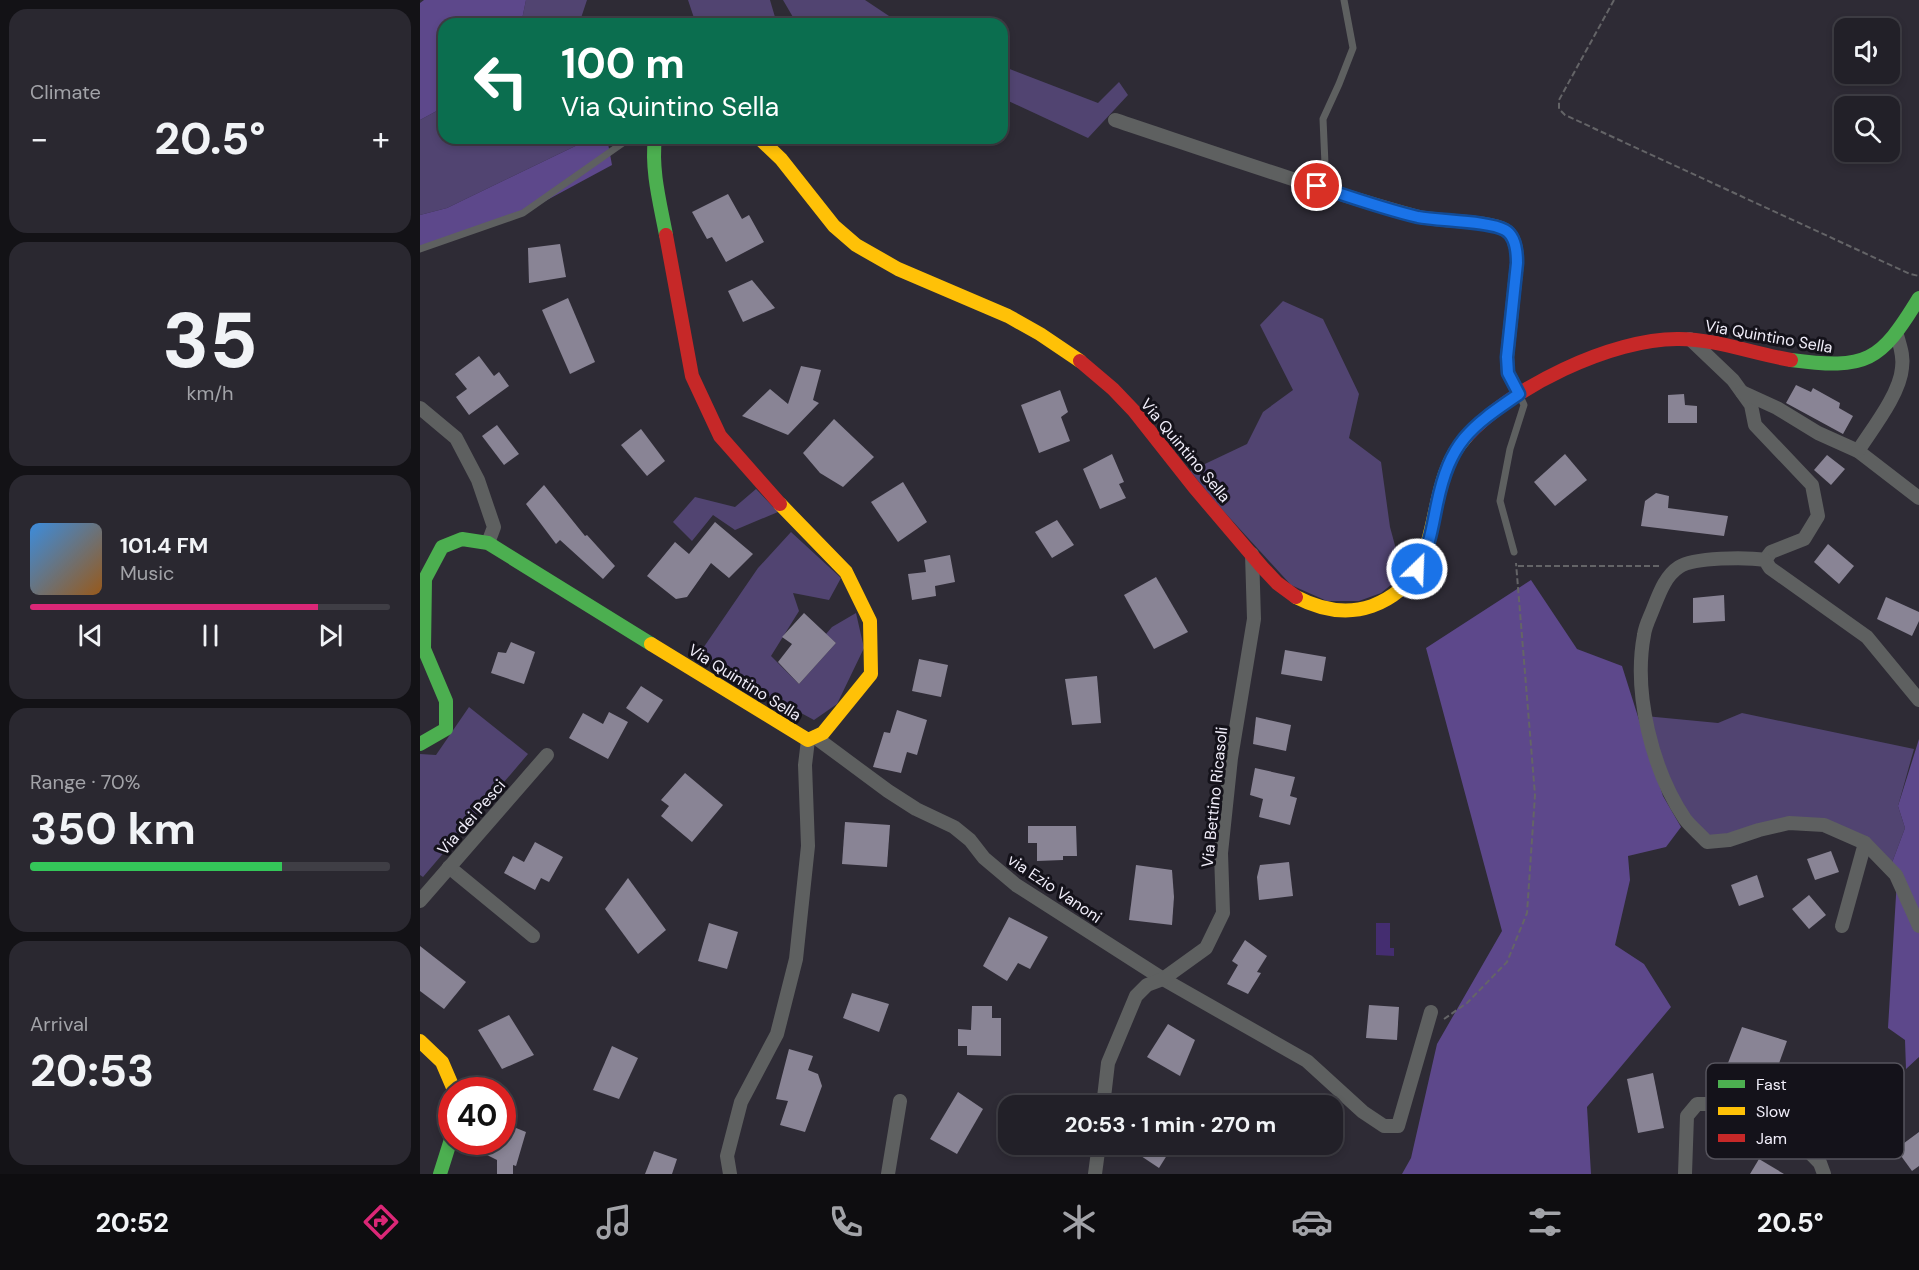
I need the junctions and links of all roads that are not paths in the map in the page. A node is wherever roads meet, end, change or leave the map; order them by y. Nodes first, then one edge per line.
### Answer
1 (1344, 0) edge
2 (1115, 120) dead end
3 (622, 144) edge
4 (654, 144) edge
5 (765, 144) edge
6 (1339, 194) junction
7 (420, 249) edge
8 (1919, 298) edge
9 (1897, 335) junction
10 (1690, 339) junction
11 (1740, 391) junction
12 (1519, 394) junction
13 (420, 408) edge
14 (1858, 451) junction
15 (1919, 498) edge
16 (488, 543) junction
17 (1514, 552) road end
18 (1252, 555) junction
19 (1765, 560) junction
20 (1919, 700) edge
21 (811, 739) junction
22 (420, 744) edge
23 (547, 755) dead end
24 (1865, 843) junction
25 (449, 867) junction
26 (420, 901) edge
27 (1842, 926) dead end
28 (1919, 926) edge
29 (533, 936) dead end
30 (1163, 979) junction
31 (1431, 1012) dead end
32 (420, 1041) edge
33 (448, 1077) edge
34 (1104, 1095) edge
35 (900, 1101) dead end
36 (1706, 1104) edge
37 (446, 1155) edge
38 (1098, 1155) edge
39 (1816, 1159) edge
40 (440, 1174) edge
41 (730, 1174) edge
42 (888, 1174) edge
43 (1095, 1174) edge
44 (1685, 1174) edge
45 (1824, 1174) edge

1 - 6 lane
2 - 6 street
3 - 7 lane
4 - 21 street, Via Quintino Sella
5 - 18 street, Via Quintino Sella
6 - 12 street
8 - 9 street, Via Quintino Sella
9 - 10 street, Via Quintino Sella
9 - 14 street
10 - 11 street, Via Quintino Sella
10 - 12 street, Via Quintino Sella
11 - 14 street
11 - 19 street, Via Quintino Sella
12 - 17 lane
12 - 18 street, Via Quintino Sella
13 - 16 street
14 - 15 street
16 - 21 street, Via Quintino Sella
16 - 22 street, Via Quintino Sella
18 - 30 street, Via Bettino Ricasoli
19 - 20 street
19 - 24 street
21 - 30 street, via Ezio Vanoni
21 - 41 street
23 - 25 street, Via dei Pesci
24 - 27 street
24 - 28 street
25 - 26 street, Via dei Pesci
25 - 29 street
30 - 31 street, via Ezio Vanoni
30 - 34 street, Via Bettino Ricasoli
32 - 33 street
35 - 42 street
36 - 44 street
37 - 40 street
38 - 43 street
39 - 45 street

